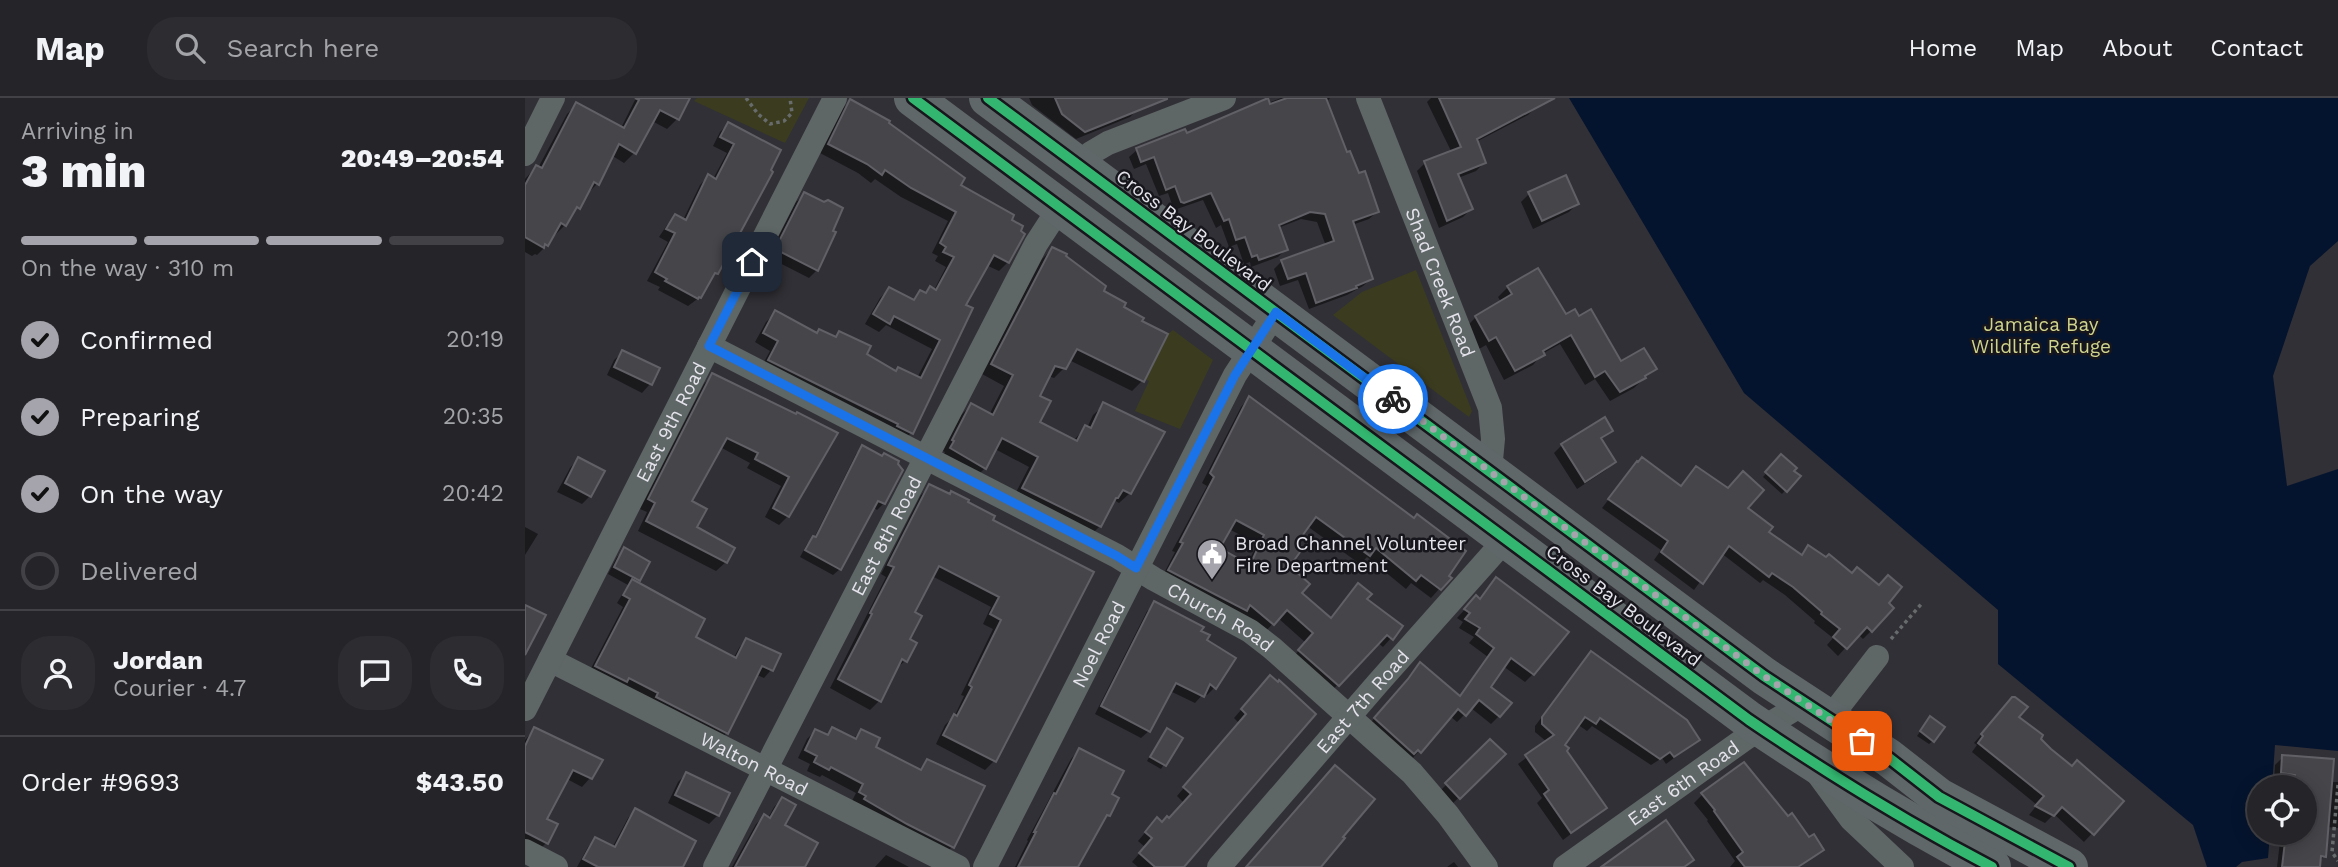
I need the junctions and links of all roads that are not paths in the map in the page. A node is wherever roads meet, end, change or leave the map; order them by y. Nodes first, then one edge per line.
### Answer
1 (553, 98) edge
2 (835, 98) edge
3 (913, 98) edge
4 (988, 98) edge
5 (1224, 98) edge
6 (1368, 98) edge
7 (525, 154) edge
8 (1078, 165) junction
9 (1060, 206) junction
10 (1276, 312) junction
11 (709, 346) junction
12 (1251, 349) junction
13 (926, 457) junction
14 (1490, 471) junction
15 (1506, 539) junction
16 (1136, 568) junction
17 (1877, 657) road end
18 (550, 660) junction
19 (525, 709) edge
20 (1816, 711) junction
21 (1350, 716) junction
22 (1761, 728) junction
23 (1807, 759) junction
24 (765, 769) junction
25 (525, 851) edge
26 (556, 867) edge
27 (715, 867) edge
28 (958, 867) edge
29 (985, 867) edge
30 (1219, 867) edge
31 (1486, 867) edge
32 (1565, 867) edge
33 (1902, 867) edge
34 (1991, 867) edge
35 (2070, 867) edge

1 - 7 street
2 - 11 street, East 9th Road
3 - 9 main road, Cross Bay Boulevard
4 - 8 main road, Cross Bay Boulevard
5 - 8 street
6 - 14 street, Shad Creek Road
8 - 10 main road, Cross Bay Boulevard
9 - 12 main road, Cross Bay Boulevard
9 - 13 street, East 8th Road
10 - 12 street, Noel Road
10 - 14 main road, Cross Bay Boulevard
11 - 13 street, Church Road
11 - 18 street, East 9th Road
12 - 15 main road, Cross Bay Boulevard
12 - 16 street, Noel Road
13 - 16 street, Church Road
13 - 24 street, East 8th Road
14 - 20 main road, Cross Bay Boulevard
15 - 21 street, East 7th Road
15 - 22 main road, Cross Bay Boulevard
16 - 21 street, Church Road
16 - 29 street, Noel Road
17 - 20 street
18 - 19 street, East 9th Road
18 - 24 street, Walton Road
20 - 22 street, East 6th Road
20 - 35 main road, Cross Bay Boulevard
21 - 30 street, East 7th Road
21 - 31 street, Church Road
22 - 23 main road, Cross Bay Boulevard
22 - 32 street, East 6th Road
23 - 33 street, Cross Bay Boulevard
23 - 34 main road, Cross Bay Boulevard
24 - 27 street, East 8th Road
24 - 28 street, Walton Road
25 - 26 street

